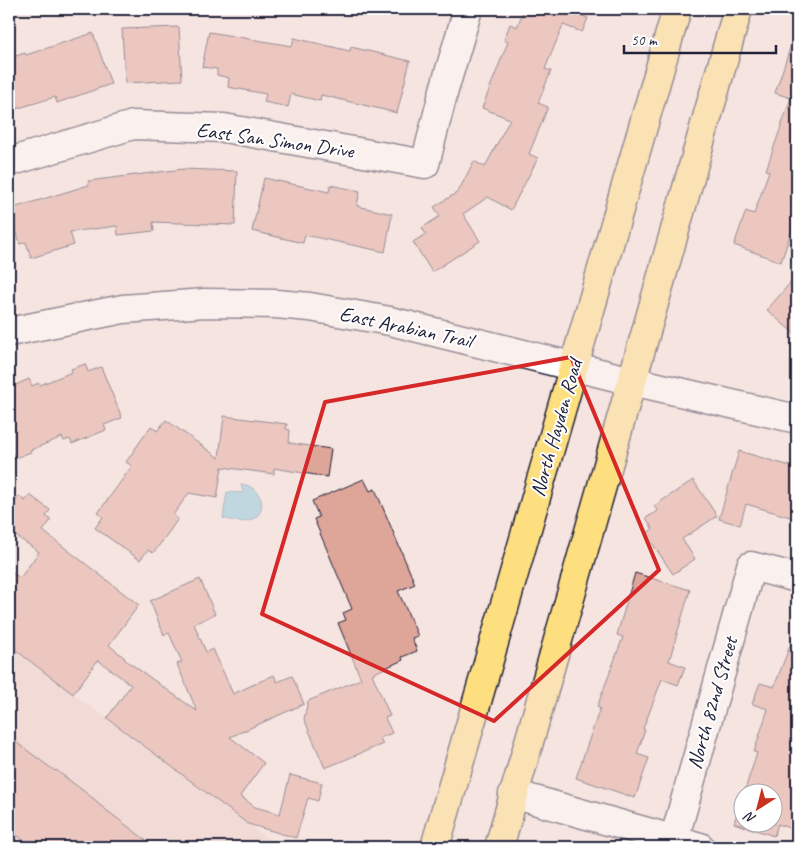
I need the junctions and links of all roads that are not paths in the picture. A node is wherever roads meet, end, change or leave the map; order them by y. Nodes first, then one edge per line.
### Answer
1 (468, 9) edge
2 (677, 9) edge
3 (738, 9) edge
4 (9, 162) edge
5 (10, 328) edge
6 (574, 366) junction
7 (632, 381) junction
8 (797, 419) edge
9 (797, 578) edge
10 (514, 794) junction
11 (674, 840) junction
12 (435, 847) edge
13 (499, 847) edge
14 (700, 847) edge

1 - 4 street, East San Simon Drive
2 - 6 main road, North Hayden Road
3 - 7 main road
5 - 6 street, East Arabian Trail
6 - 7 street, East Arabian Trail
6 - 12 main road, North Hayden Road
7 - 8 street, East Arabian Trail
7 - 10 main road
9 - 11 street, North 82nd Street
10 - 11 street
10 - 13 main road
11 - 14 street

